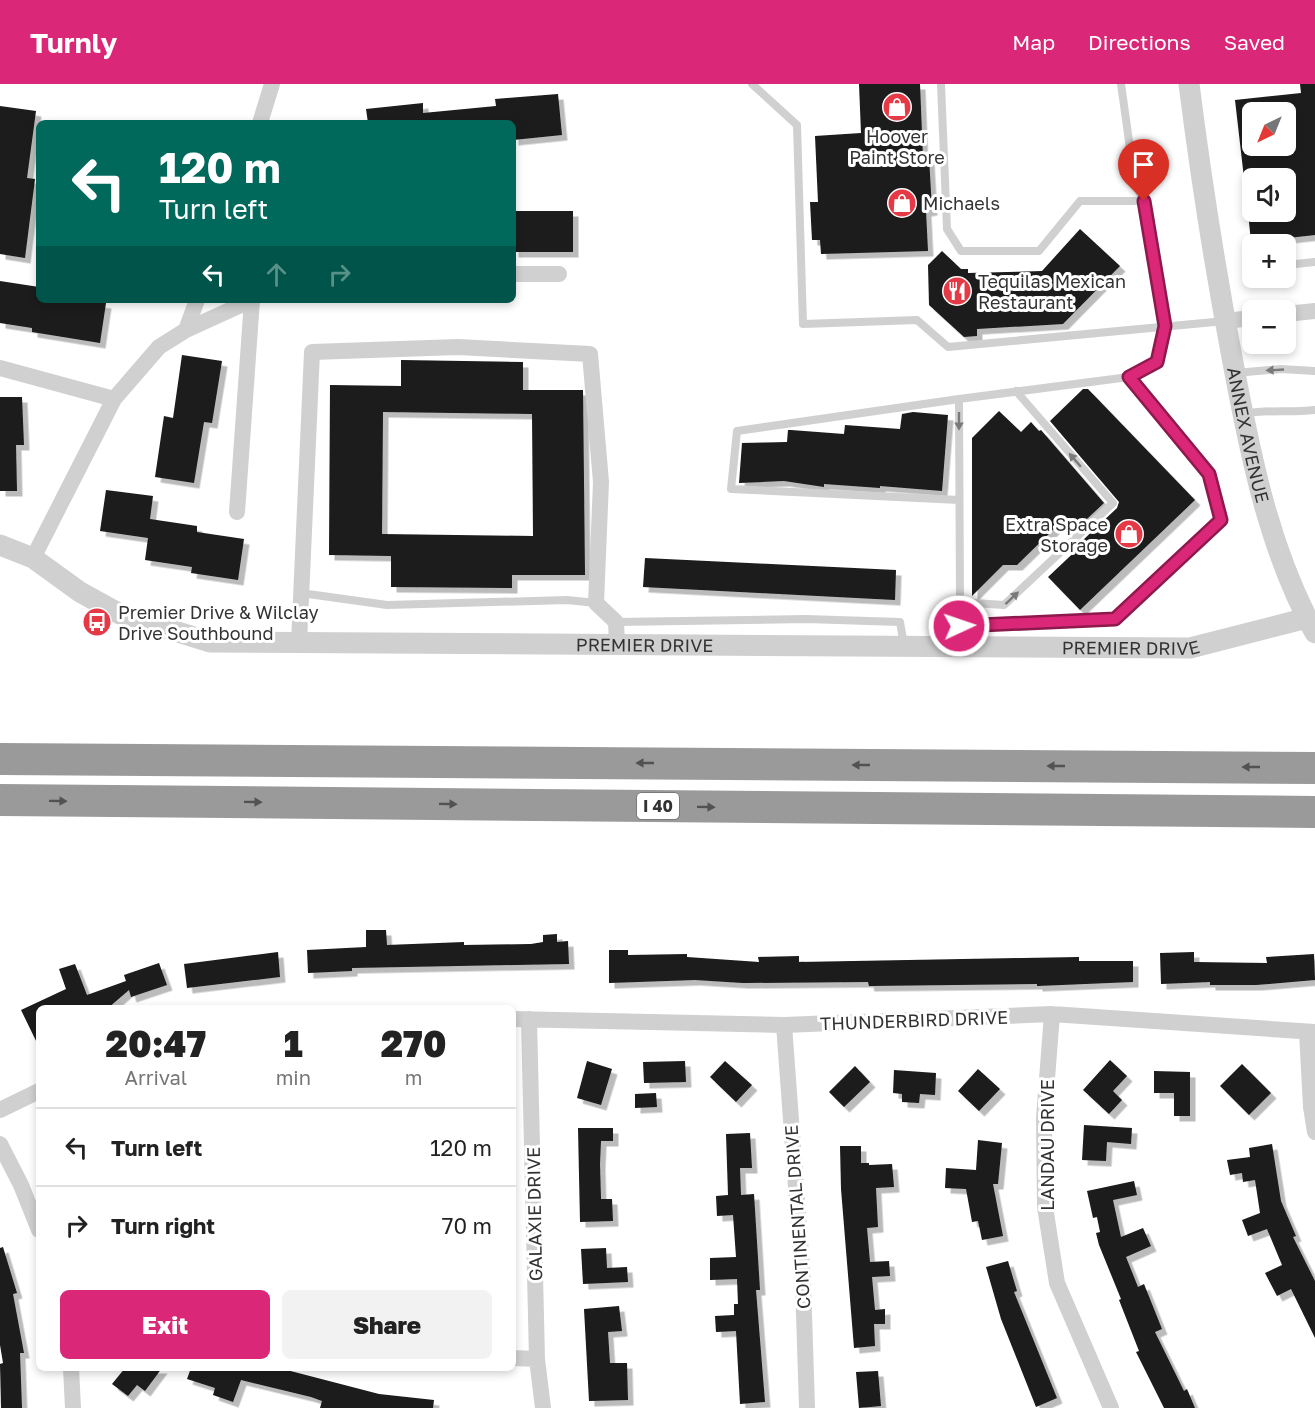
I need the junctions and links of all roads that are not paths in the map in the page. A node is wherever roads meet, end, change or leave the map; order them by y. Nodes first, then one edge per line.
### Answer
1 (272, 84) edge
2 (752, 84) edge
3 (940, 84) edge
4 (1121, 84) edge
5 (1189, 84) edge
6 (261, 120) edge
7 (1144, 201) junction
8 (1315, 262) edge
9 (1296, 264) edge
10 (516, 274) edge
11 (559, 274) dead end
12 (196, 303) edge
13 (245, 303) edge
14 (252, 303) edge
15 (1315, 311) edge
16 (1296, 313) edge
17 (1242, 319) edge
18 (1225, 321) junction
19 (1165, 326) junction
20 (186, 330) junction
21 (0, 368) edge
22 (1315, 371) edge
23 (1235, 373) junction
24 (1129, 377) junction
25 (1016, 391) junction
26 (114, 399) junction
27 (959, 399) junction
28 (1315, 410) edge
29 (1242, 414) junction
30 (959, 501) junction
31 (237, 512) dead end
32 (0, 545) edge
33 (33, 558) junction
34 (301, 593) junction
35 (960, 602) junction
36 (596, 603) junction
37 (616, 622) junction
38 (1311, 626) edge
39 (960, 636) junction
40 (299, 643) junction
41 (617, 644) junction
42 (904, 646) junction
43 (0, 759) edge
44 (1312, 768) edge
45 (0, 800) edge
46 (1315, 812) edge
47 (1052, 1014) junction
48 (521, 1019) edge
49 (784, 1025) junction
50 (1311, 1032) edge
51 (36, 1092) edge
52 (0, 1110) edge
53 (1315, 1132) edge
54 (0, 1144) edge
55 (36, 1222) edge
56 (516, 1358) edge
57 (537, 1359) junction
58 (71, 1371) edge
59 (74, 1408) edge
60 (543, 1408) edge
61 (807, 1408) edge
62 (1111, 1408) edge

1 - 6 street
2 - 19 lane
3 - 7 lane
4 - 7 lane
5 - 18 street, ANNEX AVENUE
7 - 19 lane
8 - 9 lane
10 - 11 street
12 - 20 street
13 - 20 street
14 - 31 street
15 - 16 street
17 - 18 street
18 - 19 lane
18 - 23 street, ANNEX AVENUE
19 - 24 lane
20 - 26 street
21 - 26 street
22 -> 23 lane
23 - 29 street, ANNEX AVENUE
24 - 25 lane
24 - 39 lane
25 - 27 lane
35 -> 25 lane
26 - 33 street
27 -> 30 lane
27 - 30 lane
28 - 29 lane
29 - 38 street, ANNEX AVENUE
30 - 35 lane
32 - 33 street, PREMIER DRIVE
33 - 40 street, PREMIER DRIVE
34 - 36 lane
34 - 36 street
34 - 40 street
35 - 39 lane
36 - 37 street
37 - 41 street
37 - 42 lane
38 - 39 street, PREMIER DRIVE
39 - 42 street, PREMIER DRIVE
40 - 41 street, PREMIER DRIVE
41 - 42 street, PREMIER DRIVE
44 -> 43 highway
45 -> 46 highway, I 40
47 - 49 street, THUNDERBIRD DRIVE
47 - 50 street, THUNDERBIRD DRIVE
47 - 62 street, LANDAU DRIVE
48 - 49 street, THUNDERBIRD DRIVE
48 - 57 street, GALAXIE DRIVE
49 - 61 street, CONTINENTAL DRIVE
50 - 53 street
51 - 52 street
54 - 55 street
56 - 57 street
57 - 60 street, GALAXIE DRIVE
58 - 59 street

